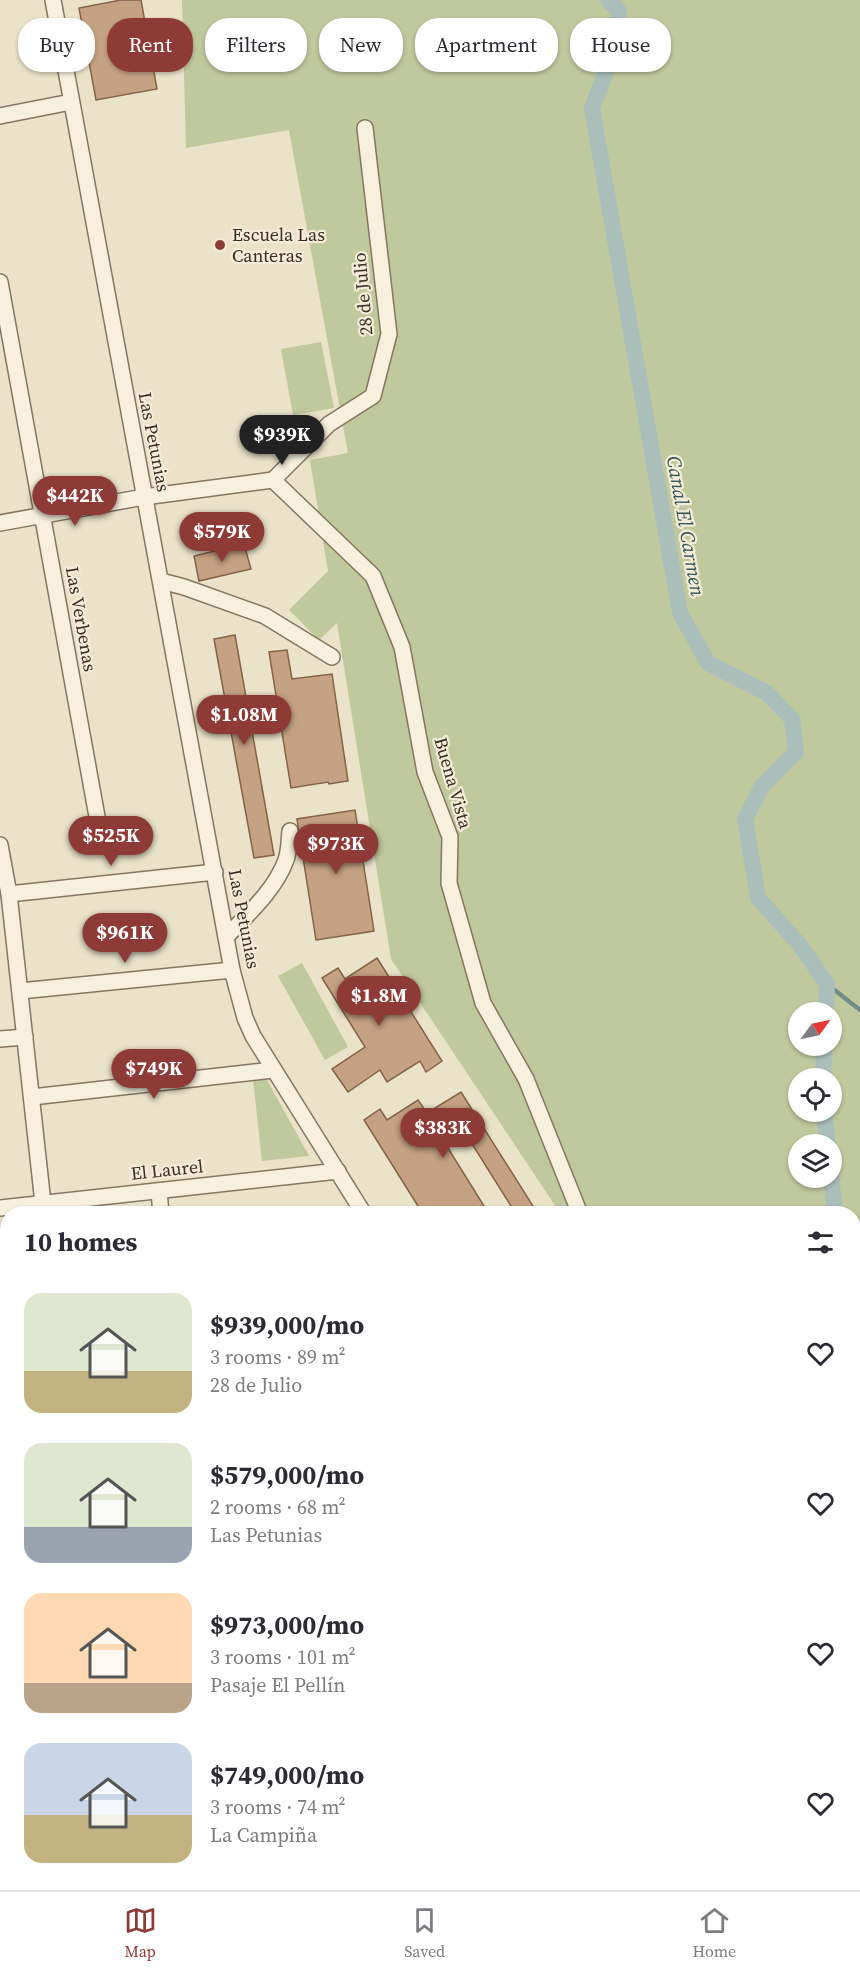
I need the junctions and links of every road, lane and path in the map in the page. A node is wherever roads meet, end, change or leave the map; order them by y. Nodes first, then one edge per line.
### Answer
1 (53, 0) edge
2 (71, 102) junction
3 (0, 116) edge
4 (365, 128) dead end
5 (0, 282) edge
6 (273, 480) junction
7 (144, 497) junction
8 (42, 516) junction
9 (0, 523) edge
10 (161, 581) junction
11 (332, 657) dead end
12 (98, 822) dead end
13 (290, 831) dead end
14 (0, 845) edge
15 (215, 872) junction
16 (9, 894) junction
17 (7, 936) edge
18 (227, 936) junction
19 (232, 970) junction
20 (20, 992) junction
21 (25, 1037) junction
22 (0, 1039) edge
23 (273, 1070) junction
24 (32, 1097) junction
25 (338, 1171) junction
26 (159, 1191) junction
27 (43, 1203) junction
28 (17, 1206) edge
29 (160, 1206) edge
30 (359, 1206) edge
31 (577, 1206) edge

1 - 2 street, Las Petunias
2 - 3 street
2 - 7 street, Las Petunias
4 - 6 street, 28 de Julio
5 - 8 street, Las Verbenas
6 - 7 street
6 - 31 street, Buena Vista
7 - 8 street
7 - 10 street, Las Petunias
8 - 9 street
8 - 12 street, Las Verbenas
10 - 11 street
10 - 15 street, Las Petunias
13 - 18 street
14 - 16 street
15 - 16 street
15 - 18 street, Las Petunias
16 - 17 street
17 - 20 street
18 - 19 street, Las Petunias
19 - 20 street
19 - 23 street, Las Petunias
20 - 21 street
21 - 22 street
21 - 24 street
23 - 24 street
23 - 25 street, Las Petunias
24 - 27 street
25 - 26 street, El Laurel
25 - 30 street, Las Petunias
26 - 27 street, El Laurel
26 - 29 street
27 - 28 street, El Laurel

